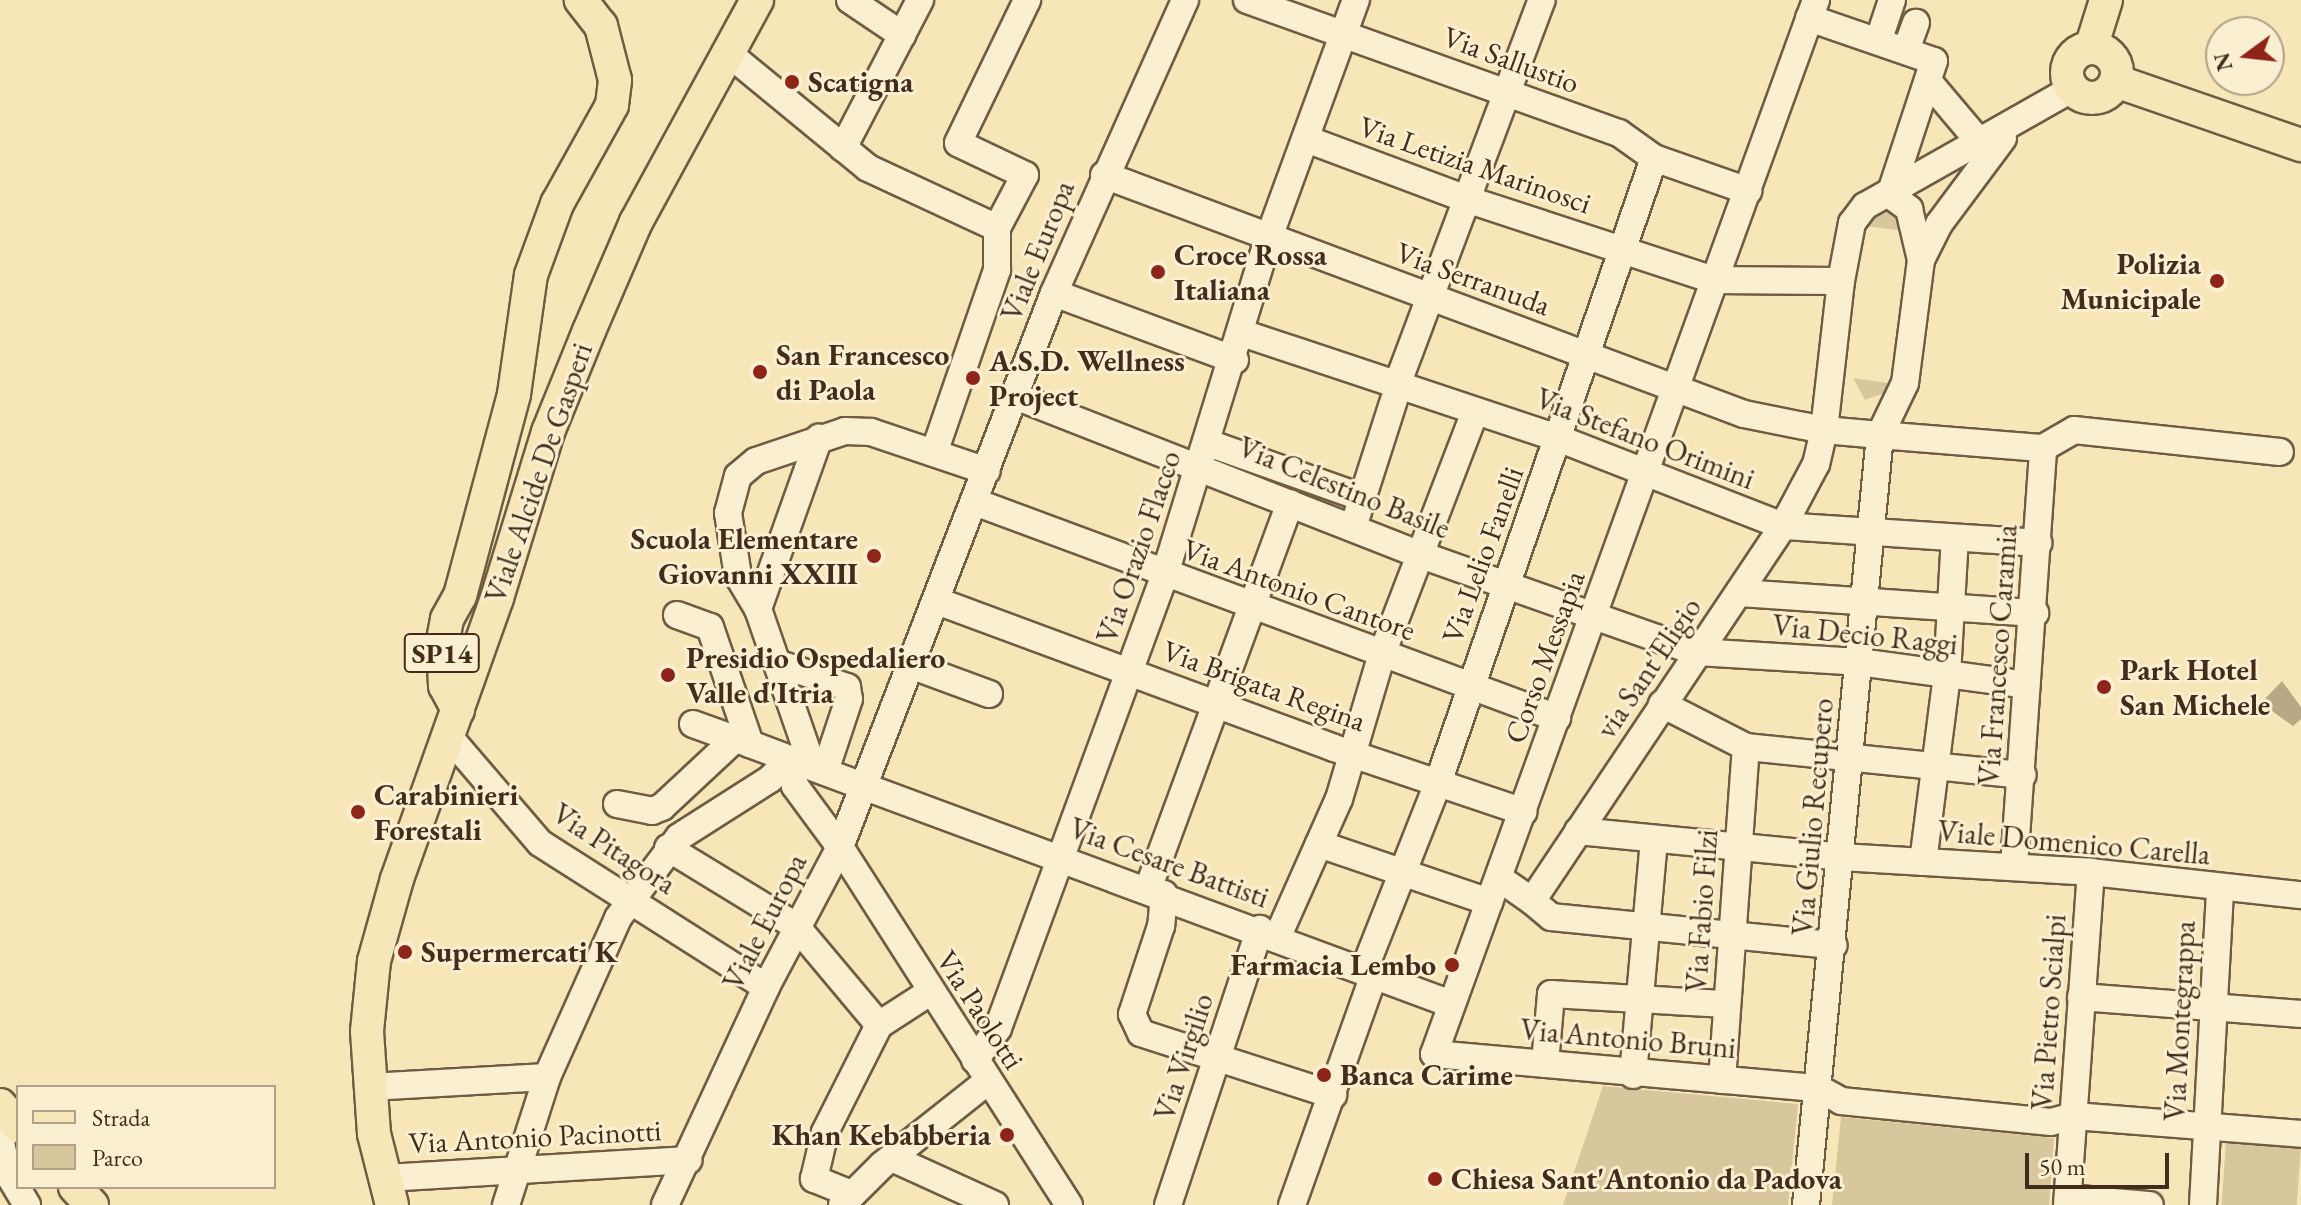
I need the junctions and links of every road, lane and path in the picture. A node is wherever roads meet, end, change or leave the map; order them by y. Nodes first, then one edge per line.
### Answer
1 (581, 0) edge
2 (850, 0) edge
3 (920, 0) edge
4 (1027, 0) edge
5 (1185, 0) edge
6 (1247, 0) edge
7 (1356, 0) edge
8 (1542, 0) edge
9 (1892, 0) edge
10 (2106, 0) edge
11 (751, 3) edge
12 (1812, 9) edge
13 (1916, 23) dead end
14 (902, 35) junction
15 (1343, 35) junction
16 (1879, 39) junction
17 (2091, 48) junction
18 (1906, 50) junction
19 (728, 53) junction
20 (1928, 81) junction
21 (2116, 81) junction
22 (2072, 89) junction
23 (1507, 91) junction
24 (2010, 128) junction
25 (1306, 139) junction
26 (1981, 144) junction
27 (2301, 145) edge
28 (843, 148) junction
29 (1654, 158) junction
30 (1104, 175) junction
31 (1748, 191) junction
32 (1890, 195) junction
33 (1469, 200) junction
34 (997, 228) junction
35 (1268, 240) junction
36 (1624, 251) junction
37 (1921, 260) junction
38 (1714, 280) junction
39 (1841, 281) junction
40 (1054, 293) junction
41 (1430, 296) junction
42 (1242, 333) junction
43 (1586, 354) junction
44 (1235, 360) junction
45 (1672, 386) junction
46 (1396, 393) junction
47 (1015, 396) junction
48 (1475, 412) junction
49 (1824, 430) junction
50 (1880, 435) junction
51 (819, 438) junction
52 (1560, 439) junction
53 (2043, 448) junction
54 (2280, 452) dead end
55 (934, 453) junction
56 (1205, 454) junction
57 (987, 471) junction
58 (1643, 471) junction
59 (1363, 498) junction
60 (975, 502) junction
61 (1290, 503) junction
62 (1353, 526) junction
63 (1783, 526) junction
64 (1872, 531) junction
65 (1955, 538) junction
66 (2038, 543) junction
67 (1421, 555) junction
68 (1165, 574) junction
69 (1504, 583) junction
70 (1740, 593) junction
71 (460, 596) junction
72 (937, 601) junction
73 (1866, 602) junction
74 (1254, 604) junction
75 (1951, 608) junction
76 (758, 609) junction
77 (1596, 612) junction
78 (2035, 613) junction
79 (677, 615) dead end
80 (481, 641) junction
81 (1697, 652) junction
82 (1382, 654) junction
83 (1859, 662) junction
84 (777, 663) junction
85 (913, 666) junction
86 (1130, 670) junction
87 (1947, 675) junction
88 (2026, 685) junction
89 (1469, 688) junction
90 (989, 694) dead end
91 (1662, 704) junction
92 (1218, 706) junction
93 (1557, 718) junction
94 (454, 724) junction
95 (693, 724) dead end
96 (743, 741) junction
97 (1746, 747) junction
98 (1351, 753) junction
99 (1852, 755) junction
100 (809, 765) junction
101 (1936, 765) junction
102 (2023, 775) junction
103 (1438, 783) junction
104 (863, 788) junction
105 (617, 804) dead end
106 (1524, 812) junction
107 (1578, 831) junction
108 (1654, 839) junction
109 (1319, 844) junction
110 (1739, 845) junction
111 (840, 847) junction
112 (668, 848) junction
113 (1060, 856) junction
114 (1841, 857) junction
115 (1923, 862) junction
116 (2014, 866) junction
117 (1405, 871) junction
118 (2091, 872) junction
119 (1499, 878) junction
120 (2220, 887) junction
121 (1156, 892) junction
122 (2301, 895) edge
123 (634, 901) junction
124 (1532, 901) junction
125 (1489, 902) junction
126 (796, 926) junction
127 (1647, 927) junction
128 (1268, 933) junction
129 (1731, 934) junction
130 (1834, 945) junction
131 (1369, 973) junction
132 (766, 987) junction
133 (930, 992) junction
134 (2081, 997) junction
135 (1643, 998) junction
136 (1451, 1004) junction
137 (1727, 1004) junction
138 (2212, 1008) junction
139 (2301, 1014) edge
140 (879, 1025) junction
141 (1434, 1054) joint
142 (1219, 1059) junction
143 (1545, 1064) junction
144 (981, 1071) junction
145 (1633, 1075) junction
146 (547, 1077) junction
147 (1722, 1080) junction
148 (369, 1087) junction
149 (1818, 1088) junction
150 (1333, 1095) junction
151 (8, 1115) edge
152 (2074, 1116) junction
153 (2207, 1127) junction
154 (2301, 1134) edge
155 (894, 1159) junction
156 (688, 1160) junction
157 (518, 1167) junction
158 (16, 1187) edge
159 (77, 1189) edge
160 (389, 1191) edge
161 (845, 1199) edge
162 (2068, 1202) edge
163 (92, 1205) edge
164 (506, 1205) edge
165 (665, 1205) edge
166 (995, 1205) edge
167 (1069, 1205) edge
168 (1168, 1205) edge
169 (1292, 1205) edge
170 (1806, 1205) edge
171 (2150, 1205) edge
172 (2203, 1205) edge

1 - 71 main road, SP14
2 - 14 street
3 - 14 street
4 - 34 street
5 - 30 street, Viale Europa
6 - 15 street, Via Sallustio
7 - 15 street, Via Orazio Flacco
8 - 23 street
9 - 16 street
10 - 17 main road
11 - 19 main road, Viale Alcide De Gasperi
12 - 16 street
12 - 31 street, Corso Messapia
13 - 18 street
14 - 28 street
15 - 23 street, Via Sallustio
15 - 25 street, Via Orazio Flacco
16 - 18 street
17 - 21 main road
17 - 22 main road
18 - 20 street
19 - 28 street
19 - 80 main road, Viale Alcide De Gasperi
20 - 26 street
20 - 32 street
21 - 22 main road
21 - 27 main road
22 - 24 street
23 - 29 street, Via Sallustio
23 - 33 street
24 - 26 street, via Sant'Eligio
24 - 37 street
25 - 33 street, Via Letizia Marinosci
25 - 35 street, Via Orazio Flacco
26 - 32 street, via Sant'Eligio
28 - 34 street
29 - 31 street, Via Sallustio
29 - 36 street, Via Lelio Fanelli
30 - 35 street, Via Serranuda
30 - 40 street, Viale Europa
31 - 38 street, Corso Messapia
32 - 37 street
32 - 39 street, via Sant'Eligio
33 - 36 street, Via Letizia Marinosci
33 - 41 street
34 - 55 street
35 - 41 street, Via Serranuda
35 - 42 street, Via Orazio Flacco
36 - 38 street
36 - 43 street, Via Lelio Fanelli
37 - 50 street
38 - 39 street
38 - 45 street, Corso Messapia
39 - 49 street, via Sant'Eligio
40 - 44 street
40 - 47 street, Viale Europa
41 - 43 street, Via Serranuda
41 - 46 street
42 - 44 street, Via Orazio Flacco
42 - 46 street, Via Stefano Orimini
43 - 45 street, Via Serranuda
43 - 52 street, Via Lelio Fanelli
44 - 56 street, Via Orazio Flacco
45 - 49 street, Via Serranuda
45 - 58 street, Corso Messapia
46 - 48 street, Via Stefano Orimini
46 - 59 street
47 - 56 street, Via Celestino Basile
47 - 57 street, Viale Europa
48 - 52 street, Via Stefano Orimini
48 - 67 street, Via Virgilio
49 - 50 street, Via Serranuda
49 - 63 street, via Sant'Eligio
50 - 53 street, Via Serranuda
50 - 64 street, Via Giulio Recupero
51 - 55 street, Via Paolotti
51 - 76 street
51 - 76 street, Via Paolotti
52 - 58 street, Via Stefano Orimini
52 - 69 street, Via Lelio Fanelli
53 - 54 street
53 - 66 street, Via Francesco Caramia
55 - 57 street, Via Paolotti
56 - 59 street, Via Celestino Basile
56 - 61 street, Via Celestino Basile
56 - 68 street, Via Orazio Flacco
57 - 60 street, Viale Europa
58 - 63 street, Via Stefano Orimini
58 - 77 street, Corso Messapia
59 - 62 street
60 - 68 street, Via Antonio Cantore
60 - 72 street, Viale Europa
61 - 62 street, Via Celestino Basile
61 - 74 street
62 - 67 street, Via Celestino Basile
63 - 64 street, Via Stefano Orimini
63 - 70 street, via Sant'Eligio
64 - 65 street, Via Stefano Orimini
64 - 73 street, Via Giulio Recupero
65 - 66 street, Via Stefano Orimini
65 - 75 street
66 - 78 street, Via Francesco Caramia
67 - 69 street, Via Celestino Basile
67 - 82 street, Via Virgilio
68 - 74 street, Via Antonio Cantore
68 - 86 street, Via Orazio Flacco
69 - 77 street, Via Celestino Basile
69 - 89 street, Via Lelio Fanelli
70 - 73 street
70 - 81 street, via Sant'Eligio
71 - 80 main road, SP14
71 - 94 main road, SP14
72 - 85 street, Viale Europa
72 - 86 street, Via Brigata Regina
73 - 75 street
73 - 83 street, Via Giulio Recupero
74 - 82 street, Via Antonio Cantore
74 - 92 street
75 - 78 street
75 - 87 street
76 - 84 street, Via Paolotti
77 - 81 street, Via Celestino Basile
77 - 93 street, Corso Messapia
78 - 88 street, Via Francesco Caramia
79 - 96 street
80 - 94 main road, Viale Alcide De Gasperi
81 - 83 street, Via Decio Raggi
81 - 91 street, via Sant'Eligio
82 - 89 street, Via Antonio Cantore
82 - 98 street, Via Virgilio
83 - 87 street, Via Decio Raggi
83 - 99 street, Via Giulio Recupero
84 - 100 street, Via Paolotti
84 - 100 street
85 - 90 street
85 - 104 street, Viale Europa
86 - 92 street, Via Brigata Regina
86 - 113 street, Via Orazio Flacco
87 - 88 street, Via Decio Raggi
87 - 101 street
88 - 102 street, Via Francesco Caramia
89 - 93 street, Via Antonio Cantore
89 - 103 street, Via Lelio Fanelli
91 - 97 street
91 - 107 street, via Sant'Eligio
92 - 98 street, Via Brigata Regina
92 - 121 street
93 - 106 street, Corso Messapia
94 - 123 street, Via Pitagora
94 - 148 main road, Viale Alcide De Gasperi
95 - 96 street, Via Cesare Battisti
96 - 100 street, Via Cesare Battisti
96 - 105 street
97 - 99 street
97 - 110 street, Via Fabio Filzi
98 - 103 street, Via Brigata Regina
98 - 109 street, Via Virgilio
99 - 101 street
99 - 114 street, Via Giulio Recupero
100 - 104 street, Via Cesare Battisti
100 - 111 street, Via Paolotti
100 - 112 street
101 - 102 street
101 - 115 street
102 - 116 street, Via Francesco Caramia
103 - 106 street, Via Brigata Regina
103 - 117 street, Via Lelio Fanelli
104 - 111 street, Viale Europa
104 - 113 street, Via Cesare Battisti
106 - 119 street, Corso Messapia
107 - 108 street, Viale Domenico Carella
107 - 124 street, via Sant'Eligio
108 - 110 street, Viale Domenico Carella
108 - 127 street
109 - 117 street
109 - 128 street, Via Virgilio
110 - 114 street, Viale Domenico Carella
110 - 129 street, Via Fabio Filzi
111 - 126 street, Viale Europa
111 - 133 street, Via Paolotti
112 - 123 street
112 - 126 street
113 - 121 street, Via Cesare Battisti
113 - 144 street, Via Orazio Flacco
114 - 115 street, Viale Domenico Carella
114 - 130 street, Via Giulio Recupero
115 - 116 street, Viale Domenico Carella
116 - 118 street, Viale Domenico Carella
117 - 125 street
117 - 131 street, Via Lelio Fanelli
118 - 120 street, Viale Domenico Carella
118 - 134 street, Via Pietro Scialpi
119 - 124 street
119 - 125 street, Corso Messapia
120 - 122 street, Viale Domenico Carella
120 - 138 street, Via Montegrappa
121 - 128 street, Via Cesare Battisti
121 - 142 street
123 - 132 street, Via Pitagora
123 - 146 street
124 - 127 street
125 - 136 street, Corso Messapia
126 - 132 street, Viale Europa
126 - 140 street
127 - 129 street
127 - 135 street
128 - 131 street, Via Cesare Battisti
128 - 142 street, Via Virgilio
129 - 130 street
129 - 137 street, Via Fabio Filzi
130 - 149 street, Via Giulio Recupero
131 - 136 street, Via Cesare Battisti
131 - 150 street, Via Lelio Fanelli
132 - 156 street, Viale Europa
133 - 140 street
133 - 144 street, Via Paolotti
134 - 138 street
134 - 152 street, Via Pietro Scialpi
135 - 137 street
135 - 143 street
135 - 145 street
136 - 141 street, Corso Messapia
137 - 147 street, Via Fabio Filzi
138 - 139 street
138 - 153 street, Via Montegrappa
140 - 161 street
141 - 143 street, Via Antonio Bruni
142 - 150 street
142 - 168 street, Via Virgilio
143 - 145 street, Via Antonio Bruni
144 - 155 street, Via Orazio Flacco
144 - 167 street, Via Paolotti
145 - 147 street, Via Antonio Bruni
146 - 148 street
146 - 157 street
147 - 149 street, Via Antonio Bruni
148 - 160 main road, Viale Alcide De Gasperi
149 - 152 street, Via Antonio Bruni
149 - 170 street, Via Giulio Recupero
150 - 169 street, Via Lelio Fanelli
151 - 158 street
152 - 153 street, Via Antonio Bruni
152 - 162 street, Via Pietro Scialpi
153 - 154 street, Via Antonio Bruni
153 - 172 street, Via Montegrappa
155 - 161 street, Via Orazio Flacco
155 - 166 street
156 - 157 street, Via Antonio Pacinotti
156 - 165 street, Viale Europa
157 - 160 street, Via Antonio Pacinotti
157 - 164 street
159 - 163 main road
162 - 171 street

